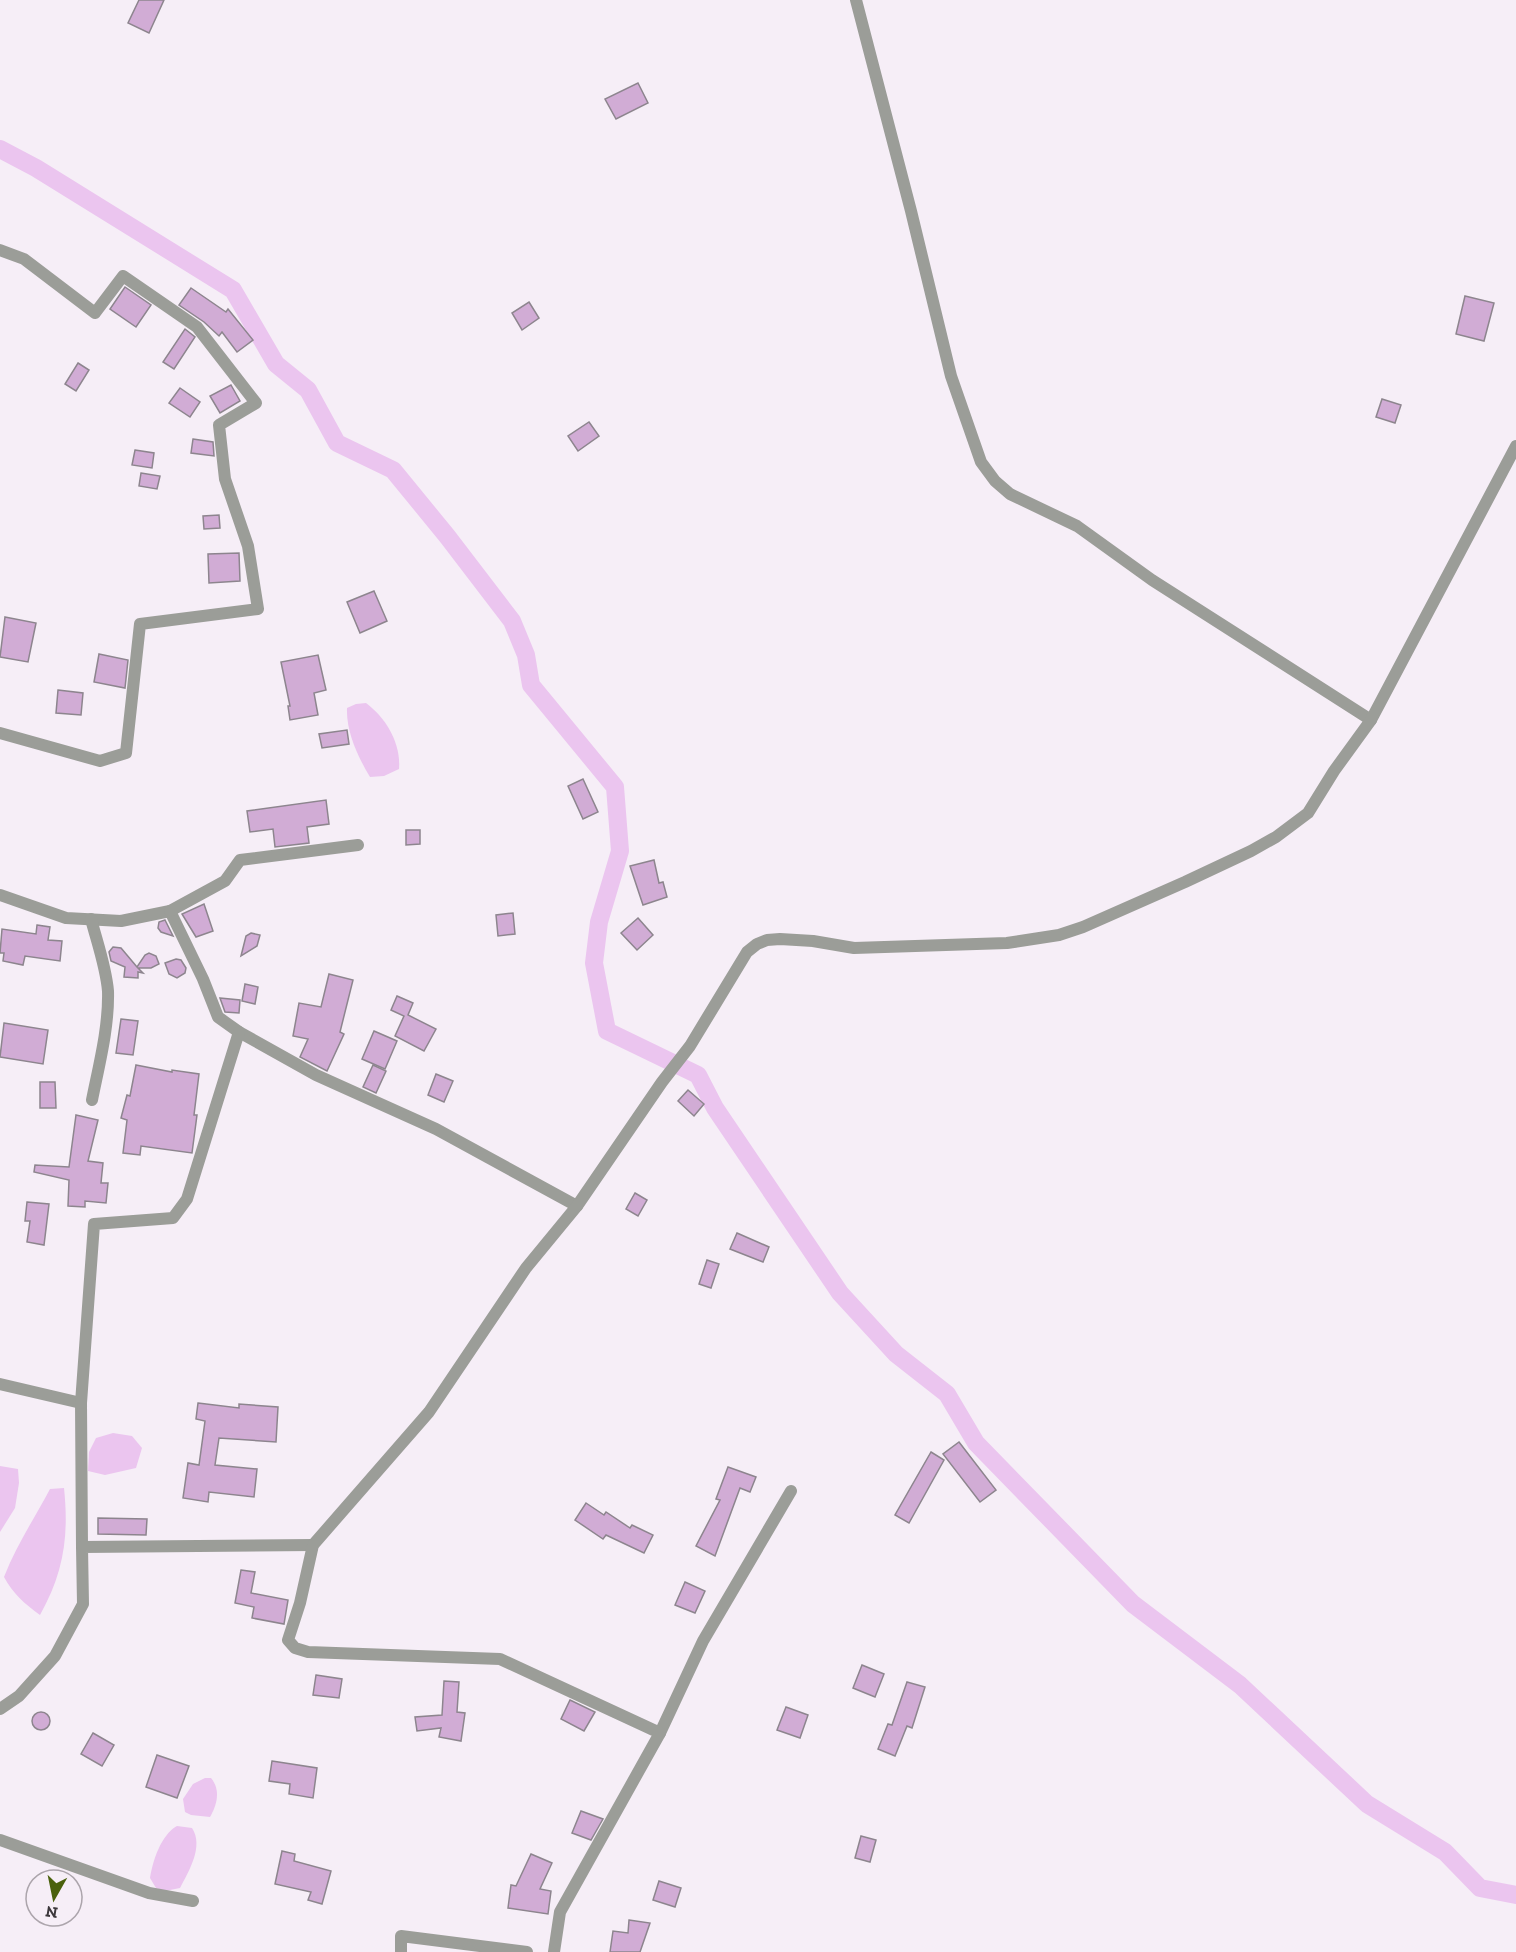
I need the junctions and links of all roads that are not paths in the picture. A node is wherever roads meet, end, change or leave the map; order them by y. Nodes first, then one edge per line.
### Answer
1 (856, 0) edge
2 (0, 250) edge
3 (1516, 446) edge
4 (1371, 720) junction
5 (0, 733) edge
6 (358, 845) dead end
7 (0, 895) edge
8 (170, 911) junction
9 (91, 919) junction
10 (239, 1032) junction
11 (92, 1101) dead end
12 (576, 1206) junction
13 (0, 1384) edge
14 (81, 1403) junction
15 (791, 1491) dead end
16 (314, 1545) junction
17 (82, 1547) junction
18 (0, 1709) edge
19 (660, 1733) junction
20 (0, 1840) edge
21 (192, 1901) dead end
22 (401, 1952) edge
23 (527, 1952) edge
24 (554, 1952) edge

1 - 4 street
2 - 5 street
3 - 4 street
4 - 12 street
6 - 8 street
7 - 9 street
8 - 9 street
8 - 10 street
9 - 11 street
10 - 12 street
10 - 14 street
12 - 16 street
13 - 14 street
14 - 17 street
15 - 19 street
16 - 17 street
16 - 19 street
17 - 18 street
19 - 24 street
20 - 21 street
22 - 23 street

